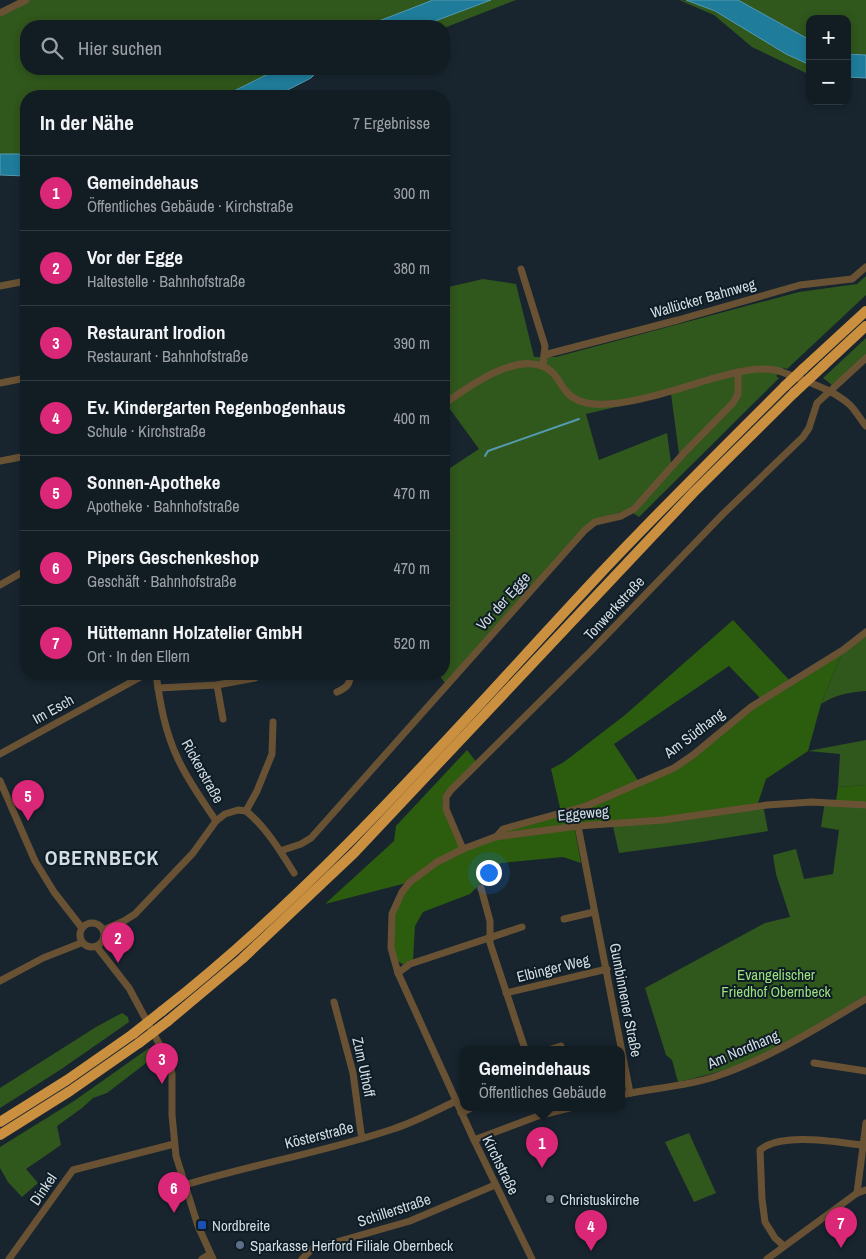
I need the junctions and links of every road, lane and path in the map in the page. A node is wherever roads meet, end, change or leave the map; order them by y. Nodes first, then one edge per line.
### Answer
1 (26, 0) edge
2 (0, 13) edge
3 (866, 267) edge
4 (521, 269) dead end
5 (20, 282) edge
6 (0, 286) edge
7 (866, 311) edge
8 (866, 326) edge
9 (544, 355) junction
10 (866, 358) edge
11 (543, 366) junction
12 (738, 372) junction
13 (20, 379) edge
14 (0, 382) edge
15 (829, 391) junction
16 (450, 400) edge
17 (866, 426) edge
18 (20, 457) edge
19 (0, 461) edge
20 (20, 573) edge
21 (0, 585) edge
22 (866, 632) edge
23 (135, 680) edge
24 (157, 680) edge
25 (242, 680) edge
26 (350, 680) edge
27 (217, 684) junction
28 (158, 688) junction
29 (337, 692) dead end
30 (223, 720) dead end
31 (273, 722) dead end
32 (0, 754) edge
33 (0, 780) edge
34 (866, 805) edge
35 (246, 811) junction
36 (216, 822) junction
37 (578, 826) junction
38 (495, 837) junction
39 (463, 849) junction
40 (280, 851) junction
41 (294, 873) dead end
42 (481, 888) dead end
43 (594, 912) junction
44 (564, 919) dead end
45 (522, 927) dead end
46 (82, 928) junction
47 (103, 930) junction
48 (490, 938) junction
49 (82, 943) junction
50 (97, 947) junction
51 (606, 969) junction
52 (398, 973) junction
53 (0, 981) edge
54 (506, 993) junction
55 (866, 999) edge
56 (334, 1002) dead end
57 (136, 1038) junction
58 (524, 1046) edge
59 (621, 1046) edge
60 (814, 1063) dead end
61 (625, 1067) edge
62 (866, 1071) edge
63 (630, 1093) junction
64 (625, 1094) edge
65 (456, 1101) junction
66 (460, 1111) edge
67 (465, 1111) edge
68 (557, 1111) edge
69 (461, 1113) joint
70 (0, 1122) edge
71 (866, 1123) edge
72 (0, 1135) edge
73 (363, 1138) junction
74 (474, 1140) junction
75 (174, 1144) junction
76 (862, 1145) junction
77 (185, 1185) junction
78 (495, 1185) junction
79 (866, 1190) edge
80 (858, 1193) junction
81 (784, 1246) junction
82 (211, 1257) edge
83 (531, 1258) edge
84 (9, 1259) edge
85 (202, 1259) edge
86 (302, 1259) edge
87 (767, 1259) edge

1 - 2 street
3 - 9 street, Wallücker Bahnweg
4 - 9 street
5 - 6 street
7 - 57 highway, bridge
8 - 57 highway, bridge
9 - 11 street
10 - 15 street
11 - 12 street
11 - 16 street
12 - 15 street
12 - 40 street, Vor der Egge
13 - 14 street
15 - 17 street
15 - 39 street, Tonwerkstraße
18 - 19 street
20 - 21 street
22 - 38 street, Am Südhang
23 - 32 street, Im Esch
24 - 28 street, Rickerstraße
25 - 27 street
26 - 29 street
27 - 28 street
27 - 30 street
28 - 36 street, Rickerstraße
31 - 35 street
33 - 46 street
34 - 37 street, Eggeweg
35 - 36 street
35 - 40 street
36 - 47 street
37 - 38 street, Eggeweg
37 - 43 street, Gumbinnener Straße
38 - 39 street, Eggeweg
39 - 52 street, Eggeweg
40 - 41 street
42 - 48 street
43 - 44 street
43 - 51 street, Gumbinnener Straße
45 - 48 street
46 - 47 street
46 - 49 street
47 - 50 street
48 - 52 street
48 - 54 street
49 - 50 street
49 - 53 street
50 - 75 street
51 - 54 street, Elbinger Weg
51 - 59 street, Gumbinnener Straße
52 - 65 street, Kirchstraße
54 - 58 street
55 - 63 street, Am Nordhang
56 - 73 street, Zum Uthoff
57 - 70 highway
57 - 72 highway
60 - 62 street
61 - 63 street, Gumbinnener Straße
63 - 64 street, Am Nordhang
65 - 66 street, Kirchstraße
65 - 73 street, Kösterstraße
67 - 69 street
68 - 74 street
69 - 74 street, Kirchstraße
71 - 76 street
73 - 77 street, Kösterstraße
74 - 78 street, Kirchstraße
75 - 77 street
75 - 84 street, Dinkel
76 - 80 street
76 - 81 street
77 - 82 street
78 - 83 street, Kirchstraße
78 - 86 street, Schillerstraße
79 - 80 street
80 - 81 street
81 - 87 street
82 - 85 street

